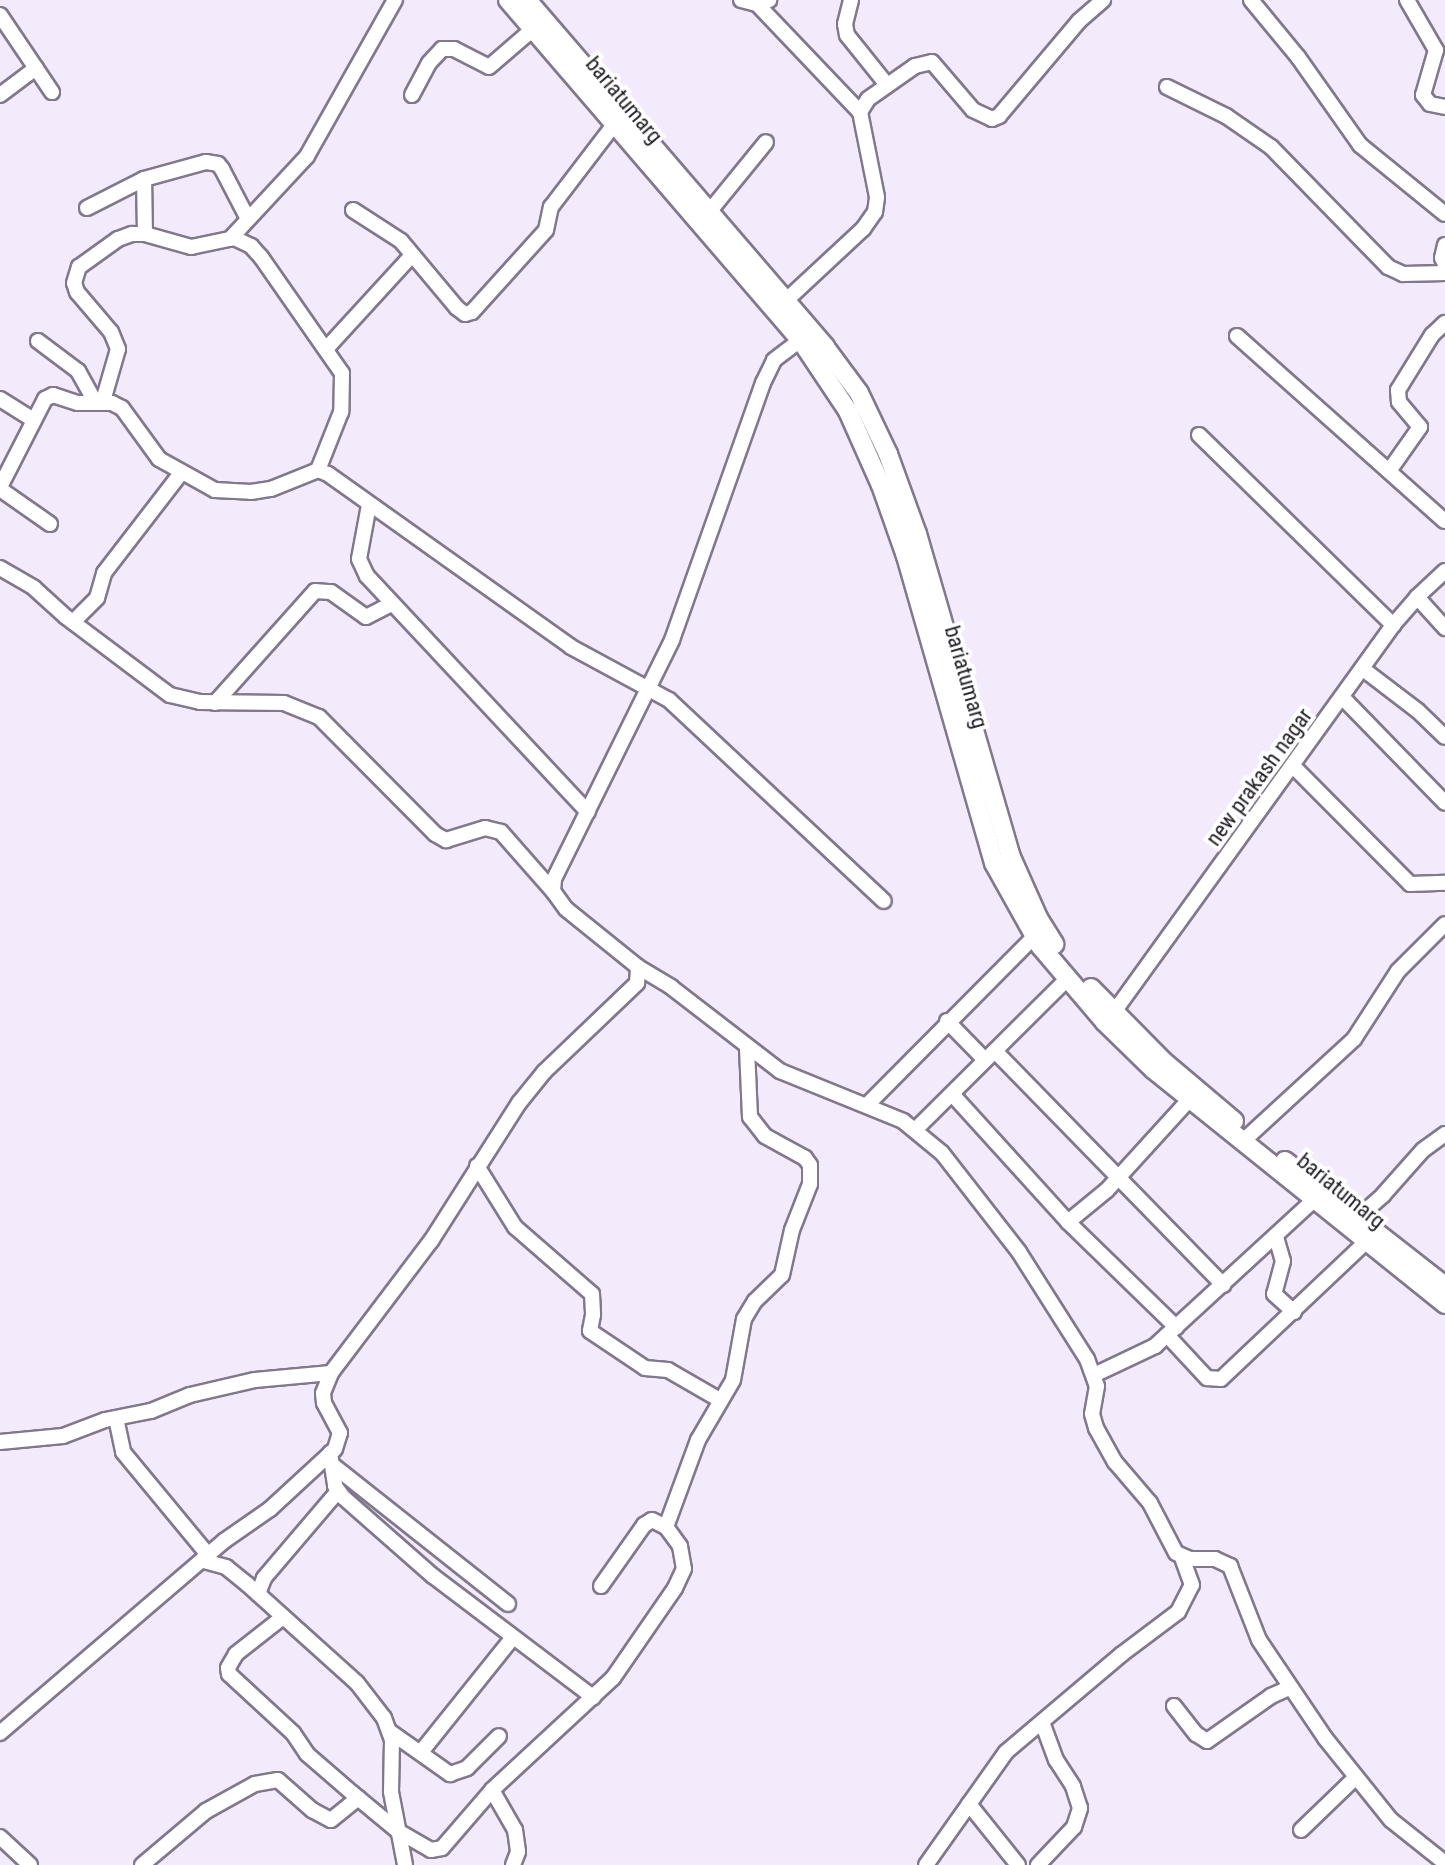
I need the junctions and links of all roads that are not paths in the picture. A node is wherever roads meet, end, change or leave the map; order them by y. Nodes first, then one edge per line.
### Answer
1 (395, 0) edge
2 (508, 0) edge
3 (527, 0) edge
4 (741, 0) edge
5 (851, 0) edge
6 (1103, 0) edge
7 (1251, 0) edge
8 (1407, 0) edge
9 (763, 2) edge
10 (0, 15) edge
11 (533, 29) junction
12 (36, 68) junction
13 (887, 85) junction
14 (1167, 87) dead end
15 (52, 92) dead end
16 (0, 95) edge
17 (412, 95) dead end
18 (1445, 107) edge
19 (860, 112) junction
20 (613, 126) junction
21 (766, 142) dead end
22 (144, 179) junction
23 (87, 208) dead end
24 (353, 210) dead end
25 (709, 212) junction
26 (1445, 214) edge
27 (248, 219) junction
28 (145, 234) junction
29 (230, 239) junction
30 (1445, 245) edge
31 (412, 255) junction
32 (1445, 264) edge
33 (1445, 273) edge
34 (780, 306) junction
35 (1445, 323) edge
36 (806, 336) junction
37 (1237, 336) dead end
38 (38, 341) dead end
39 (326, 349) junction
40 (0, 399) edge
41 (99, 402) junction
42 (34, 420) junction
43 (1199, 435) dead end
44 (318, 470) junction
45 (1389, 471) junction
46 (181, 473) junction
47 (1, 483) edge
48 (369, 505) junction
49 (1445, 521) edge
50 (50, 524) dead end
51 (0, 568) edge
52 (1445, 571) edge
53 (1417, 597) junction
54 (392, 604) junction
55 (73, 622) junction
56 (1393, 625) junction
57 (1445, 628) edge
58 (1363, 669) junction
59 (647, 690) junction
60 (1343, 698) junction
61 (215, 703) junction
62 (1445, 737) edge
63 (1294, 767) junction
64 (1445, 803) edge
65 (588, 812) junction
66 (1445, 883) edge
67 (553, 891) junction
68 (884, 901) dead end
69 (1445, 924) edge
70 (1035, 936) junction
71 (638, 967) junction
72 (1067, 979) junction
73 (1114, 1012) junction
74 (947, 1021) junction
75 (747, 1048) junction
76 (990, 1056) junction
77 (952, 1094) junction
78 (1189, 1100) junction
79 (867, 1105) junction
80 (916, 1129) junction
81 (1445, 1134) edge
82 (1246, 1138) junction
83 (477, 1166) junction
84 (1117, 1180) junction
85 (1314, 1200) junction
86 (1357, 1218) junction
87 (1068, 1222) junction
88 (1276, 1237) junction
89 (1366, 1242) junction
90 (1223, 1285) junction
91 (1445, 1286) edge
92 (1445, 1304) edge
93 (1294, 1312) junction
94 (1171, 1331) junction
95 (331, 1373) junction
96 (1094, 1375) junction
97 (720, 1400) junction
98 (116, 1418) junction
99 (0, 1442) edge
100 (332, 1459) junction
101 (338, 1491) junction
102 (666, 1527) junction
103 (1182, 1557) junction
104 (206, 1558) junction
105 (601, 1586) dead end
106 (258, 1594) junction
107 (508, 1604) dead end
108 (283, 1617) junction
109 (513, 1637) junction
110 (1289, 1688) junction
111 (593, 1697) junction
112 (1174, 1706) dead end
113 (1042, 1722) junction
114 (389, 1731) junction
115 (0, 1733) edge
116 (499, 1736) dead end
117 (421, 1752) junction
118 (1356, 1777) junction
119 (492, 1790) junction
120 (358, 1798) junction
121 (969, 1804) junction
122 (1301, 1830) dead end
123 (398, 1831) junction
124 (0, 1837) edge
125 (1445, 1863) edge
126 (30, 1865) edge
127 (142, 1865) edge
128 (405, 1865) edge
129 (513, 1865) edge
130 (926, 1865) edge
131 (1018, 1865) edge
132 (1038, 1865) edge

1 - 27 street
2 - 11 main road, bariatumarg
3 - 25 main road, bariatumarg
4 - 9 street
5 - 13 street
6 - 13 street
7 - 26 street
8 - 18 street
9 - 19 street
10 - 12 street
11 - 17 street
11 - 20 main road, bariatumarg
12 - 15 street
12 - 16 street
13 - 19 street
14 - 33 street
19 - 34 street
20 - 31 street
20 - 34 main road, bariatumarg
21 - 25 street
22 - 23 street
22 - 27 street
22 - 28 street
24 - 31 street
25 - 34 main road, bariatumarg
27 - 29 street
28 - 29 street
28 - 41 street
29 - 39 street
30 - 32 street
31 - 39 street
34 - 36 main road, bariatumarg
35 - 45 street
36 - 59 street
36 - 70 main road, bariatumarg
36 - 73 main road, bariatumarg
37 - 45 street
38 - 41 street
39 - 44 street
40 - 42 street
41 - 42 street
41 - 46 street
42 - 47 street
43 - 56 street
44 - 46 street
44 - 48 street
45 - 49 street
46 - 55 street
47 - 50 street
48 - 54 street
48 - 59 street
51 - 55 street
52 - 53 street, new prakash nagar
53 - 56 street, new prakash nagar
53 - 57 street
54 - 61 street
54 - 65 street
55 - 61 street
56 - 58 street, new prakash nagar
58 - 60 street, new prakash nagar
58 - 62 street
59 - 65 street
59 - 68 street
60 - 63 street, new prakash nagar
60 - 64 street
61 - 67 street
63 - 66 street
63 - 73 street, new prakash nagar
65 - 67 street
67 - 71 street
69 - 82 street
70 - 72 main road, bariatumarg
70 - 74 street
71 - 75 street
71 - 83 street
72 - 76 street
72 - 78 main road, bariatumarg
73 - 82 main road, bariatumarg
74 - 76 street
74 - 79 street
75 - 79 street
75 - 97 street
76 - 77 street
76 - 84 street
77 - 80 street
77 - 87 street
78 - 82 main road, bariatumarg
78 - 84 street
79 - 80 street
80 - 96 street
81 - 86 street
82 - 85 main road, bariatumarg
82 - 86 main road, bariatumarg
83 - 95 street
83 - 97 street
84 - 87 street
84 - 90 street
85 - 88 street
85 - 89 main road, bariatumarg
86 - 91 main road, bariatumarg
87 - 94 street
88 - 90 street
88 - 93 street
89 - 92 main road, bariatumarg
89 - 93 street
90 - 94 street
93 - 94 street
94 - 96 street
95 - 98 street
95 - 100 street
96 - 103 street
97 - 102 street
98 - 99 street
98 - 104 street
100 - 101 street
100 - 104 street
100 - 107 street
101 - 106 street
101 - 109 street
102 - 105 street
102 - 111 street
103 - 110 street
103 - 113 street
104 - 106 street
104 - 115 street
106 - 108 street
108 - 114 street
108 - 120 street
109 - 111 street
109 - 117 street
110 - 112 street
110 - 118 street
111 - 119 street
113 - 121 street
113 - 132 street
114 - 117 street
114 - 123 street
116 - 117 street
118 - 122 street
118 - 125 street
119 - 123 street
119 - 129 street
120 - 123 street
120 - 127 street
121 - 130 street
121 - 131 street
123 - 128 street
124 - 126 street

